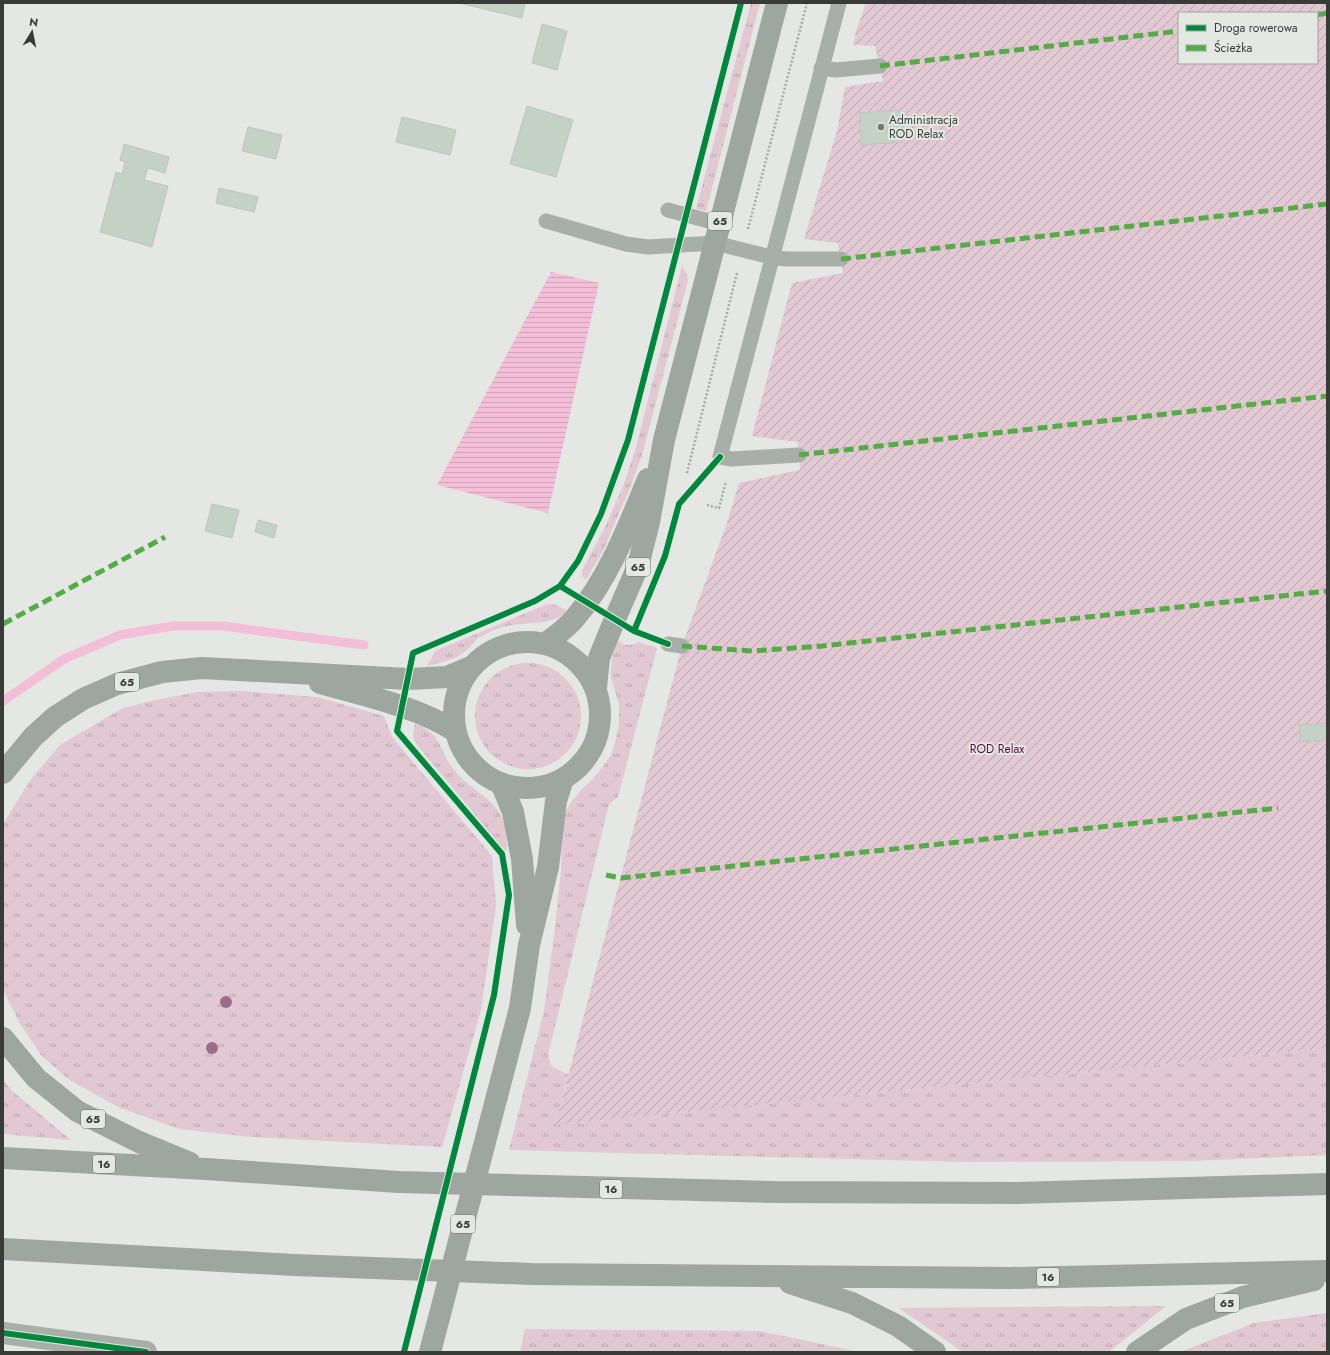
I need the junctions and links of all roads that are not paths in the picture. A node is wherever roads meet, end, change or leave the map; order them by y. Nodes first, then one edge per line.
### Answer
1 (777, 3) edge
2 (838, 3) edge
3 (880, 66) dead end
4 (821, 68) junction
5 (668, 210) dead end
6 (546, 221) dead end
7 (717, 233) junction
8 (771, 257) junction
9 (841, 259) dead end
10 (664, 440) junction
11 (799, 455) dead end
12 (545, 644) junction
13 (471, 668) junction
14 (282, 672) junction
15 (596, 688) junction
16 (456, 731) junction
17 (3, 774) edge
18 (563, 779) junction
19 (501, 784) junction
20 (529, 946) junction
21 (3, 1038) edge
22 (3, 1158) edge
23 (206, 1169) junction
24 (1327, 1184) edge
25 (3, 1249) edge
26 (1327, 1271) edge
27 (770, 1276) junction
28 (1327, 1277) edge
29 (3, 1333) edge
30 (146, 1352) edge
31 (430, 1352) edge
32 (935, 1352) edge
33 (1137, 1352) edge

1 - 7 main road, 65
2 - 4 lane
3 - 4 lane
4 - 8 lane
5 - 7 lane
6 - 7 lane
7 - 8 lane
7 - 10 main road, 65
8 - 9 lane
8 - 11 lane
10 - 12 main road, 65
10 - 15 main road, 65
12 - 13 main road, 65
12 - 15 main road, 65
13 - 14 main road
13 - 16 main road, 65
14 - 16 main road, 65
14 - 17 main road, 65
15 - 18 main road, 65
16 - 19 main road, 65
18 - 19 main road, 65
18 - 20 main road, 65
19 - 20 main road, 65
20 - 31 main road, 65, bridge
21 - 23 main road, 65
22 - 23 main road, 16
23 - 24 main road, 16
25 - 27 main road, 16
26 - 27 main road, 16
27 - 32 main road
28 - 33 main road, 65
29 - 30 street

